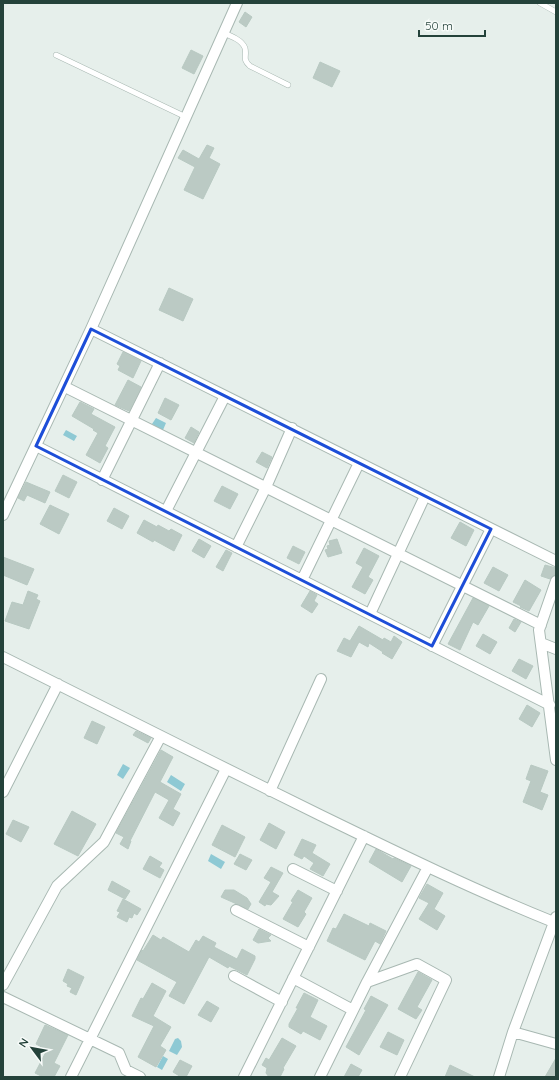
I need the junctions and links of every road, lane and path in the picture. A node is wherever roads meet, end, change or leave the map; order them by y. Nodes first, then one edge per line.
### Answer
1 (237, 3) edge
2 (540, 3) edge
3 (556, 12) edge
4 (223, 33) junction
5 (56, 55) dead end
6 (288, 85) dead end
7 (186, 117) junction
8 (91, 329) junction
9 (160, 363) junction
10 (65, 387) junction
11 (225, 396) junction
12 (131, 420) junction
13 (292, 428) junction
14 (36, 446) junction
15 (197, 452) junction
16 (359, 463) junction
17 (102, 480) junction
18 (266, 487) junction
19 (425, 496) junction
20 (166, 511) junction
21 (3, 516) edge
22 (332, 520) junction
23 (491, 529) junction
24 (236, 547) junction
25 (397, 554) junction
26 (556, 561) edge
27 (302, 580) junction
28 (556, 581) edge
29 (462, 586) junction
30 (370, 614) junction
31 (541, 625) junction
32 (541, 643) junction
33 (432, 646) junction
34 (556, 649) edge
35 (3, 657) edge
36 (321, 680) dead end
37 (58, 684) junction
38 (550, 705) junction
39 (161, 736) junction
40 (556, 756) edge
41 (556, 760) edge
42 (226, 769) junction
43 (270, 791) junction
44 (3, 792) edge
45 (364, 836) junction
46 (428, 867) junction
47 (293, 869) dead end
48 (337, 891) junction
49 (236, 910) dead end
50 (555, 920) edge
51 (309, 947) junction
52 (234, 976) dead end
53 (293, 978) junction
54 (367, 982) junction
55 (3, 985) edge
56 (3, 997) edge
57 (282, 1002) junction
58 (353, 1010) junction
59 (513, 1032) junction
60 (90, 1038) junction
61 (556, 1044) edge
62 (71, 1077) edge
63 (140, 1077) edge
64 (244, 1077) edge
65 (320, 1077) edge
66 (400, 1077) edge
67 (499, 1077) edge

1 - 4 street
2 - 3 lane
4 - 6 lane
4 - 7 street
5 - 7 lane
7 - 8 street
8 - 9 street
8 - 10 street
9 - 11 street
9 - 12 street
10 - 12 street
10 - 14 street
11 - 13 street
11 - 15 street
12 - 15 street
12 - 17 street
13 - 16 street
13 - 18 street
14 - 17 street
14 - 21 street
15 - 18 street
15 - 20 street
16 - 19 street
16 - 22 street
17 - 20 street
18 - 22 street
18 - 24 street
19 - 23 street
19 - 25 street
20 - 24 street
22 - 25 street
22 - 27 street
23 - 26 street
23 - 29 street
24 - 27 street
25 - 29 street
25 - 30 street
27 - 30 street
28 - 31 street
29 - 31 street
29 - 33 street
30 - 33 street
31 - 32 street
32 - 34 street
32 - 38 street
33 - 38 street
35 - 37 street
36 - 43 street
37 - 39 street
37 - 44 street
38 - 40 street
39 - 42 street
39 - 55 street
40 - 41 street
42 - 43 street
42 - 60 street
43 - 45 street
45 - 46 street
45 - 48 street
46 - 50 street
46 - 54 street
47 - 48 street
48 - 51 street
49 - 51 street
50 - 59 street
51 - 53 street
52 - 57 street
53 - 57 street
53 - 58 street
54 - 58 street
54 - 66 street
56 - 60 street
57 - 64 street
58 - 65 street
59 - 61 street
59 - 67 street
60 - 62 street
60 - 63 street

